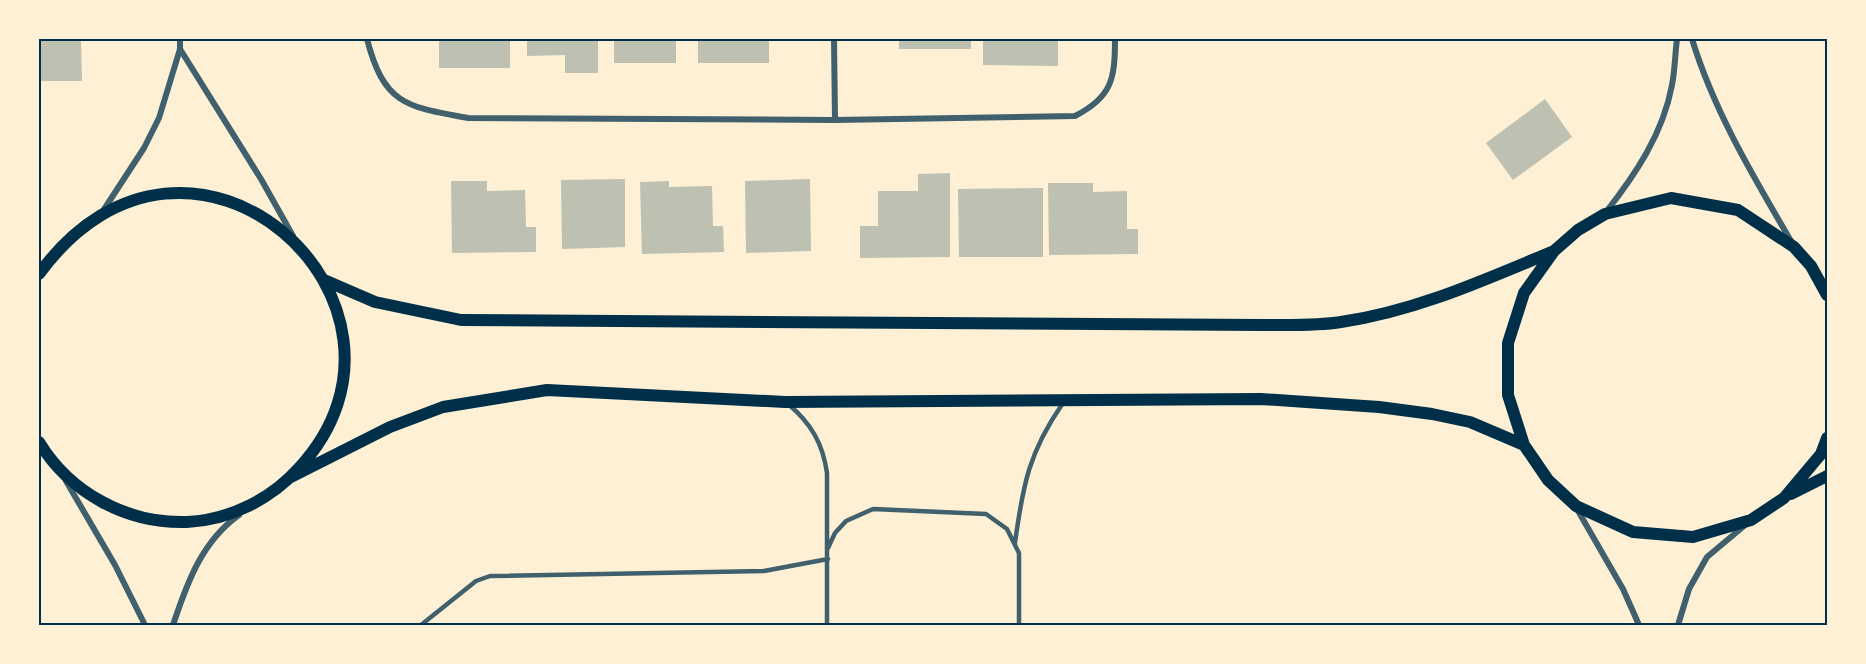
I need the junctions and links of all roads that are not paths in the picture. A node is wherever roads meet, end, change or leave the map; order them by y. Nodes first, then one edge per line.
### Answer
1 (180, 39) edge
2 (367, 39) edge
3 (834, 39) edge
4 (1115, 39) edge
5 (1677, 39) edge
6 (1692, 39) edge
7 (180, 49) junction
8 (835, 120) junction
9 (101, 214) junction
10 (1605, 214) junction
11 (296, 242) junction
12 (1794, 247) junction
13 (57, 249) junction
14 (1554, 251) junction
15 (39, 258) edge
16 (39, 273) edge
17 (324, 280) junction
18 (1826, 291) edge
19 (1065, 400) junction
20 (785, 402) junction
21 (1827, 438) edge
22 (39, 442) edge
23 (1524, 445) junction
24 (60, 470) junction
25 (1827, 476) edge
26 (291, 477) junction
27 (1784, 498) junction
28 (256, 502) junction
29 (1576, 506) junction
30 (1751, 520) junction
31 (1015, 543) junction
32 (828, 548) junction
33 (828, 559) junction
34 (145, 625) edge
35 (173, 625) edge
36 (421, 625) edge
37 (827, 625) edge
38 (1019, 625) edge
39 (1639, 625) edge
40 (1678, 625) edge

1 - 7 street
2 - 8 street
3 - 8 street
4 - 8 street
5 - 10 street
6 - 12 street
7 - 9 street
7 - 11 street
9 - 11 main road
9 - 13 main road
10 - 12 main road
10 - 14 main road
11 - 17 main road
12 - 18 main road
13 - 15 main road
13 - 16 main road
14 - 17 main road
14 - 23 main road
17 - 26 main road
19 - 20 main road
19 - 23 main road
19 - 31 lane
20 - 26 main road
20 - 32 lane
21 - 27 main road
22 - 24 main road
23 - 29 main road
24 - 28 main road
24 - 34 street
25 - 27 main road
26 - 28 main road
27 - 30 main road
28 - 35 street
29 - 30 main road
29 - 39 street
30 - 40 street
31 - 32 lane
31 - 38 lane
32 - 33 lane
33 - 36 lane
33 - 37 lane

